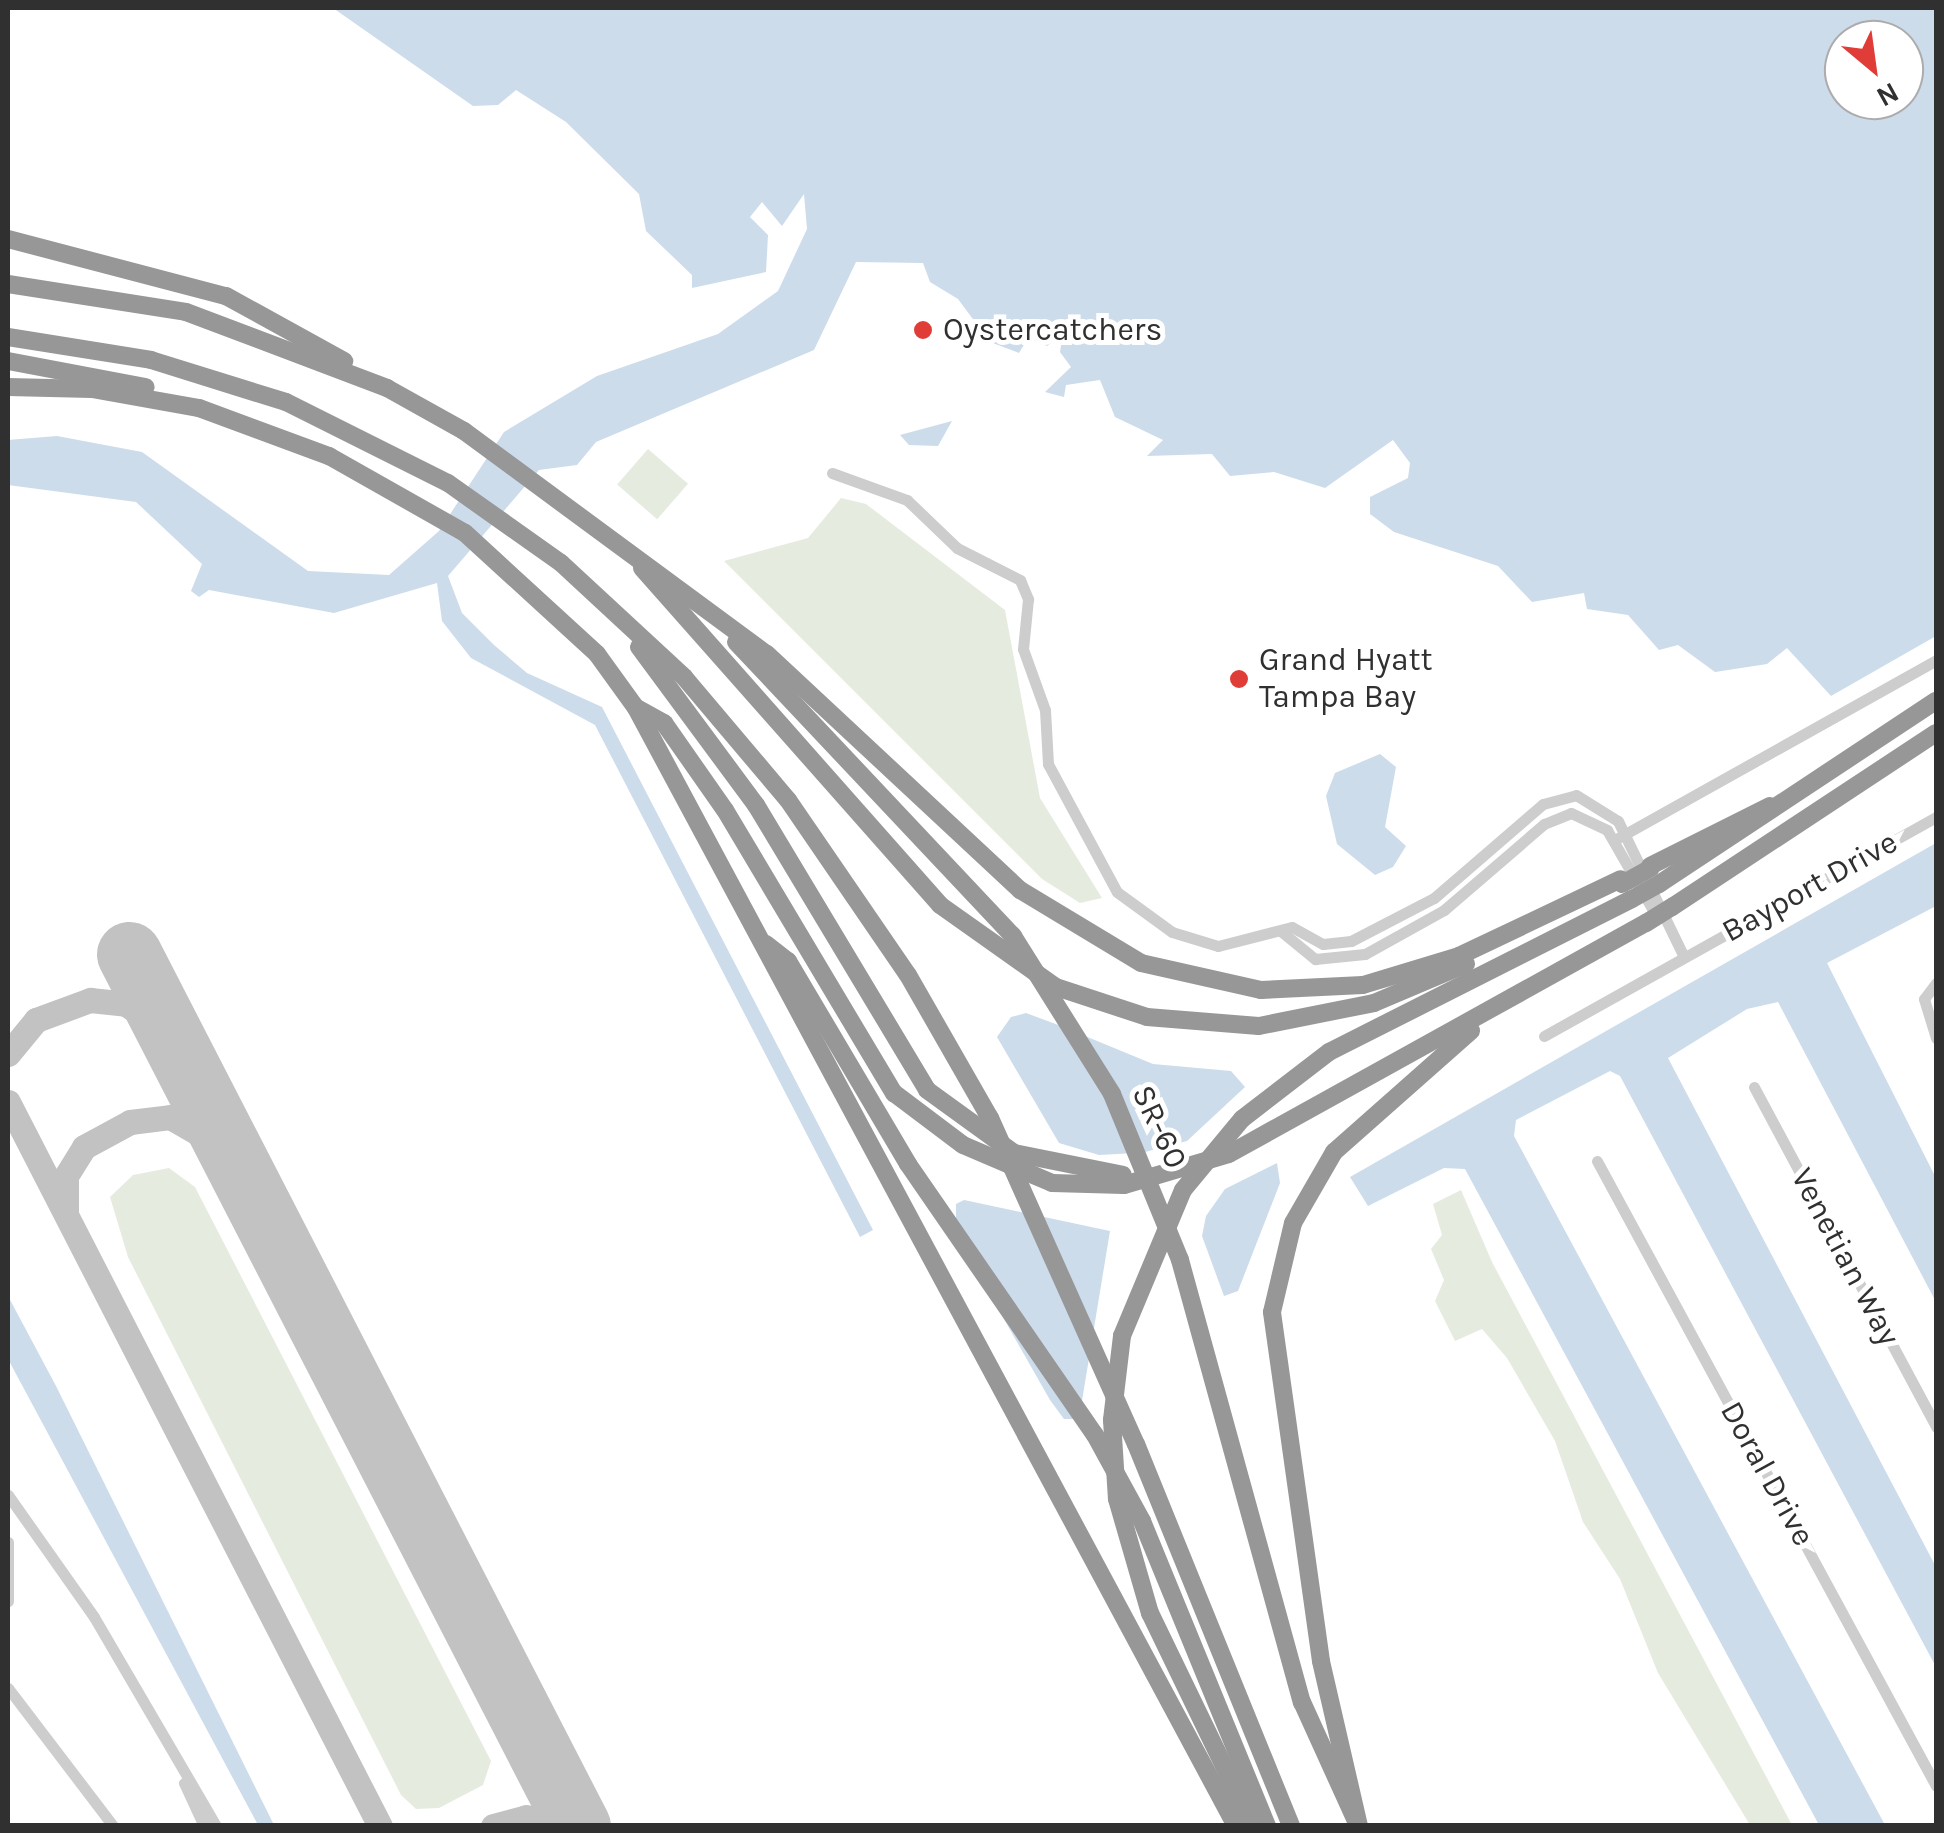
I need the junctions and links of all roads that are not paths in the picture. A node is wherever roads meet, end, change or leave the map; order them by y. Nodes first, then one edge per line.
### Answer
1 (8, 239) edge
2 (8, 282) edge
3 (8, 336) edge
4 (8, 360) edge
5 (8, 386) edge
6 (387, 388) junction
7 (231, 417) junction
8 (832, 472) dead end
9 (581, 508) junction
10 (582, 581) junction
11 (676, 584) junction
12 (1936, 660) edge
13 (1936, 701) edge
14 (636, 708) junction
15 (1936, 732) edge
16 (1861, 753) junction
17 (1936, 817) edge
18 (1619, 837) junction
19 (1625, 887) junction
20 (762, 941) junction
21 (1684, 958) junction
22 (1936, 983) edge
23 (1521, 994) junction
24 (1544, 1036) dead end
25 (1936, 1038) edge
26 (1754, 1088) dead end
27 (1597, 1161) dead end
28 (1183, 1181) junction
29 (1936, 1427) edge
30 (8, 1494) edge
31 (8, 1542) edge
32 (8, 1601) edge
33 (8, 1688) edge
34 (146, 1702) junction
35 (1311, 1729) junction
36 (1936, 1786) edge
37 (112, 1826) edge
38 (204, 1826) edge
39 (216, 1826) edge
40 (1236, 1826) edge
41 (1253, 1826) edge
42 (1266, 1826) edge
43 (1291, 1826) edge
44 (1343, 1826) edge
45 (1358, 1826) edge

1 - 6 highway
2 - 6 highway
3 - 10 highway
4 - 7 highway
5 - 7 highway
6 - 9 highway
7 - 14 highway
8 - 18 street, Bayport Drive
9 - 11 highway
9 - 19 highway
10 - 28 highway
10 - 43 highway, bridge
11 - 19 highway
11 - 35 highway, SR-60 / SR-60, bridge
12 - 18 street
13 - 16 highway
14 - 20 highway
14 - 28 highway
15 - 23 highway, bridge
16 - 19 highway, bridge
16 - 19 highway, bridge
17 - 21 street, Bayport Drive
18 - 21 street, Bayport Drive
19 - 28 highway, bridge
20 - 40 highway
20 - 42 highway, bridge
21 - 24 street
22 - 25 street
23 - 28 highway
23 - 45 highway
26 - 29 street, Venetian Way
27 - 36 street, Doral Drive
28 - 41 highway
30 - 34 street
31 - 32 street
33 - 37 street
34 - 38 street
34 - 39 street
35 - 44 highway
35 - 45 highway, SR-60 / SR-60

